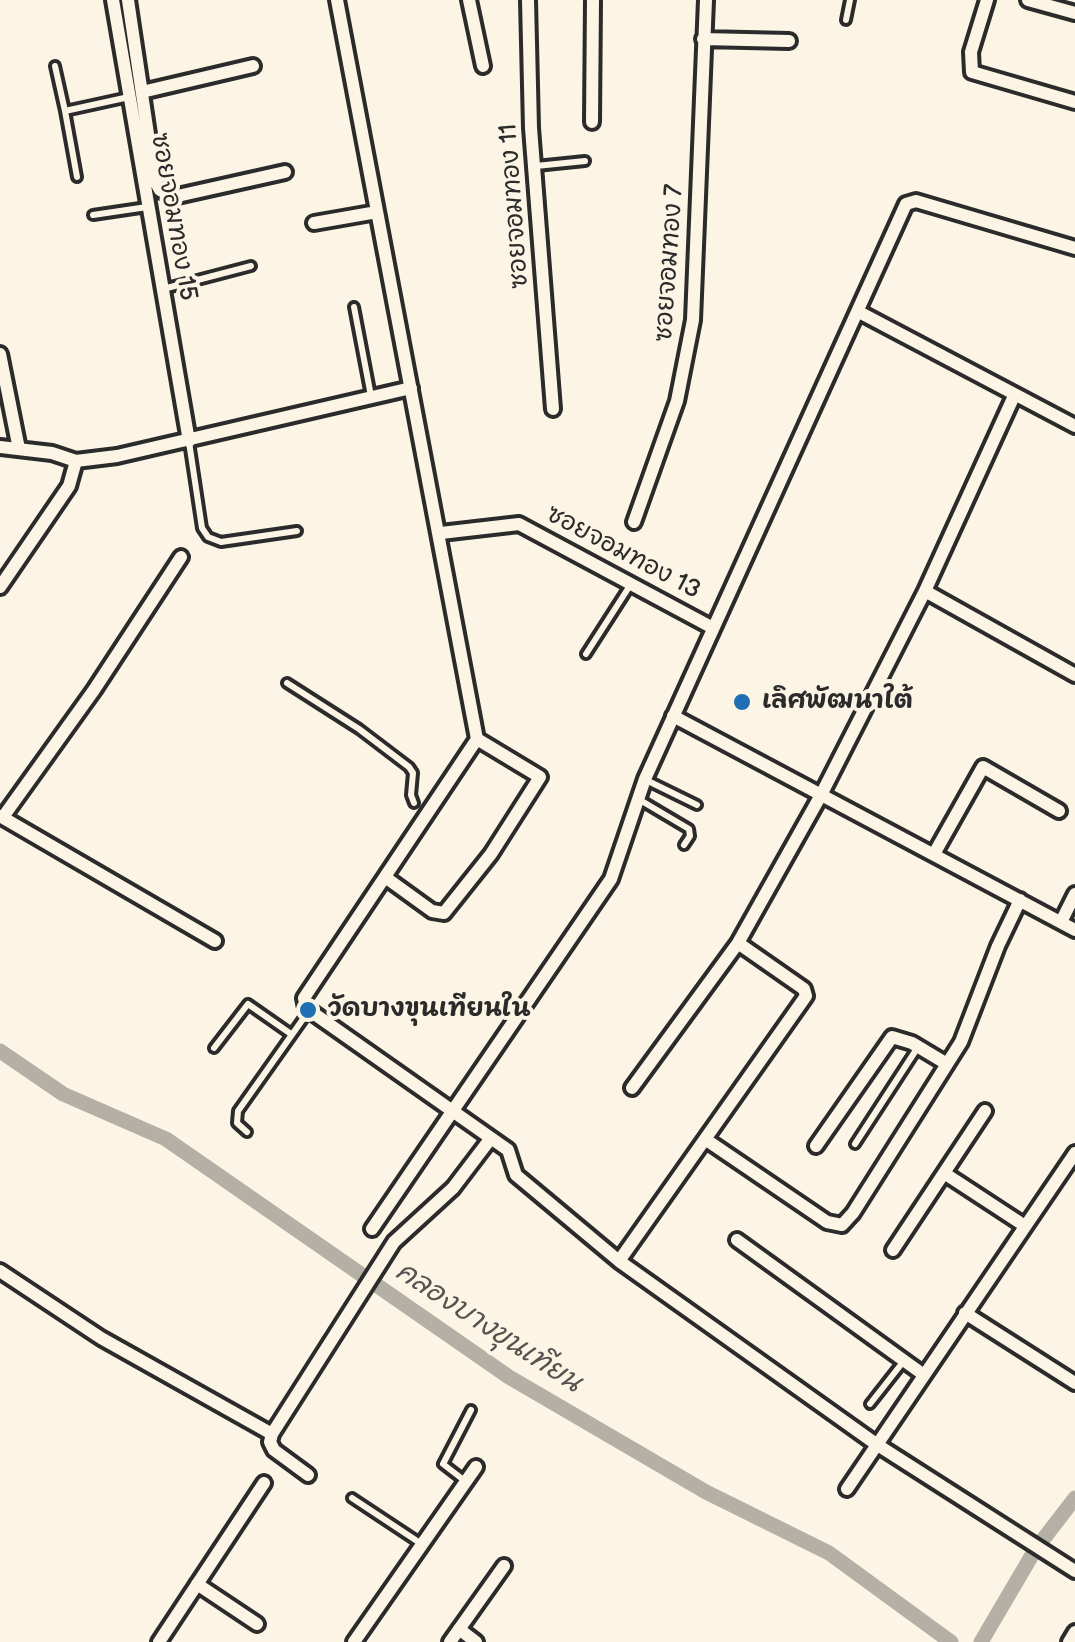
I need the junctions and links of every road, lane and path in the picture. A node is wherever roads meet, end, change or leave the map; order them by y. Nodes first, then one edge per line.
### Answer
1 (112, 0) edge
2 (128, 0) edge
3 (336, 0) edge
4 (469, 0) edge
5 (528, 0) edge
6 (593, 0) edge
7 (706, 0) edge
8 (850, 0) edge
9 (987, 0) edge
10 (1028, 0) edge
11 (1075, 13) edge
12 (846, 20) dead end
13 (703, 38) junction
14 (788, 41) dead end
15 (55, 66) dead end
16 (253, 66) dead end
17 (483, 66) dead end
18 (136, 95) junction
19 (1075, 102) edge
20 (65, 110) junction
21 (592, 122) dead end
22 (584, 161) dead end
23 (534, 166) junction
24 (285, 172) dead end
25 (77, 177) dead end
26 (148, 208) junction
27 (377, 212) junction
28 (93, 215) dead end
29 (314, 224) dead end
30 (1075, 248) edge
31 (251, 266) dead end
32 (163, 289) junction
33 (354, 307) dead end
34 (859, 312) junction
35 (0, 354) edge
36 (411, 388) junction
37 (371, 396) junction
38 (1014, 396) junction
39 (553, 409) dead end
40 (1075, 426) edge
41 (189, 441) junction
42 (0, 447) edge
43 (19, 449) junction
44 (76, 460) junction
45 (634, 522) dead end
46 (296, 531) dead end
47 (440, 533) junction
48 (181, 557) dead end
49 (631, 583) junction
50 (0, 587) edge
51 (925, 591) junction
52 (714, 628) junction
53 (586, 654) dead end
54 (1075, 674) edge
55 (287, 683) dead end
56 (673, 716) junction
57 (477, 739) junction
58 (645, 779) junction
59 (820, 795) junction
60 (639, 799) junction
61 (414, 802) dead end
62 (698, 804) dead end
63 (1060, 811) dead end
64 (2, 816) edge
65 (684, 845) dead end
66 (934, 854) junction
67 (384, 878) junction
68 (1075, 894) edge
69 (1020, 900) junction
70 (1061, 922) junction
71 (1075, 930) edge
72 (215, 941) dead end
73 (738, 943) junction
74 (308, 1012) junction
75 (290, 1034) junction
76 (918, 1047) junction
77 (214, 1048) dead end
78 (946, 1064) junction
79 (632, 1088) dead end
80 (984, 1111) dead end
81 (452, 1112) junction
82 (248, 1132) dead end
83 (491, 1138) junction
84 (705, 1139) junction
85 (855, 1144) dead end
86 (816, 1146) dead end
87 (1075, 1153) edge
88 (944, 1173) junction
89 (1025, 1226) junction
90 (372, 1230) dead end
91 (737, 1240) dead end
92 (893, 1250) dead end
93 (619, 1261) junction
94 (0, 1271) edge
95 (965, 1312) junction
96 (904, 1361) junction
97 (924, 1375) junction
98 (1075, 1382) edge
99 (870, 1404) dead end
100 (471, 1410) dead end
101 (272, 1434) junction
102 (876, 1444) junction
103 (476, 1468) dead end
104 (308, 1474) dead end
105 (466, 1482) junction
106 (264, 1483) dead end
107 (846, 1489) dead end
108 (352, 1498) dead end
109 (421, 1544) junction
110 (504, 1566) dead end
111 (1075, 1572) edge
112 (197, 1584) junction
113 (258, 1624) dead end
114 (458, 1629) junction
115 (1075, 1632) edge
116 (159, 1642) edge
117 (354, 1642) edge
118 (450, 1642) edge
119 (476, 1642) edge
120 (1069, 1642) edge

1 - 18 street, ซอยจอมทอง 15
2 - 18 street
3 - 27 street
4 - 17 street
5 - 23 street, ซอยจอมทอง 11
6 - 21 street
7 - 13 street, ซอยจอมทอง 7
8 - 12 lane
9 - 19 street
10 - 11 street
13 - 14 street
13 - 45 street, ซอยจอมทอง 7
15 - 20 lane
16 - 18 street
18 - 20 lane
18 - 24 street
18 - 26 street, ซอยจอมทอง 15
20 - 25 lane
22 - 23 lane
23 - 39 street, ซอยจอมทอง 11
26 - 28 lane
26 - 32 street, ซอยจอมทอง 15
27 - 29 street
27 - 36 street
30 - 34 street
31 - 32 lane
32 - 41 street, ซอยจอมทอง 15
33 - 37 lane
34 - 38 street
34 - 52 street
35 - 43 street
36 - 37 street
36 - 47 street
37 - 41 street
38 - 40 street
38 - 51 street
41 - 44 street
41 - 46 lane
42 - 43 street
43 - 44 street
44 - 50 street
47 - 49 street, ซอยจอมทอง 13
47 - 57 street
48 - 64 street
49 - 52 street, ซอยจอมทอง 13
49 - 53 lane
51 - 54 street
51 - 59 street
52 - 56 street, ซอยจอมทอง 13
55 - 61 lane
56 - 58 street, ซอยจอมทอง 13
56 - 59 street
57 - 67 street
57 - 67 street
58 - 60 street, ซอยจอมทอง 13
58 - 62 lane
59 - 66 street
59 - 73 street
60 - 65 lane
60 - 81 street, ซอยจอมทอง 13
63 - 66 street
64 - 72 street
66 - 69 street
67 - 74 street
68 - 70 street
69 - 70 street
69 - 78 street
70 - 71 street
73 - 79 street
73 - 84 street
74 - 75 lane
74 - 81 street
75 - 77 lane
75 - 82 lane
76 - 78 street
76 - 85 lane
76 - 86 street
78 - 84 street
80 - 88 street
81 - 83 street
81 - 90 street, ซอยจอมทอง 13
83 - 93 street
83 - 101 street
84 - 93 street
87 - 89 street
88 - 89 street
88 - 92 street
89 - 95 street
91 - 96 street
93 - 102 street
94 - 101 street
95 - 97 street
95 - 98 street
96 - 97 street
96 - 99 lane
97 - 102 street
100 - 105 lane
101 - 104 street
102 - 107 street
102 - 111 street
103 - 105 street
105 - 109 street
106 - 112 street
108 - 109 lane
109 - 117 street
110 - 114 street
112 - 113 street
112 - 116 street
114 - 118 street
114 - 119 street
115 - 120 street

